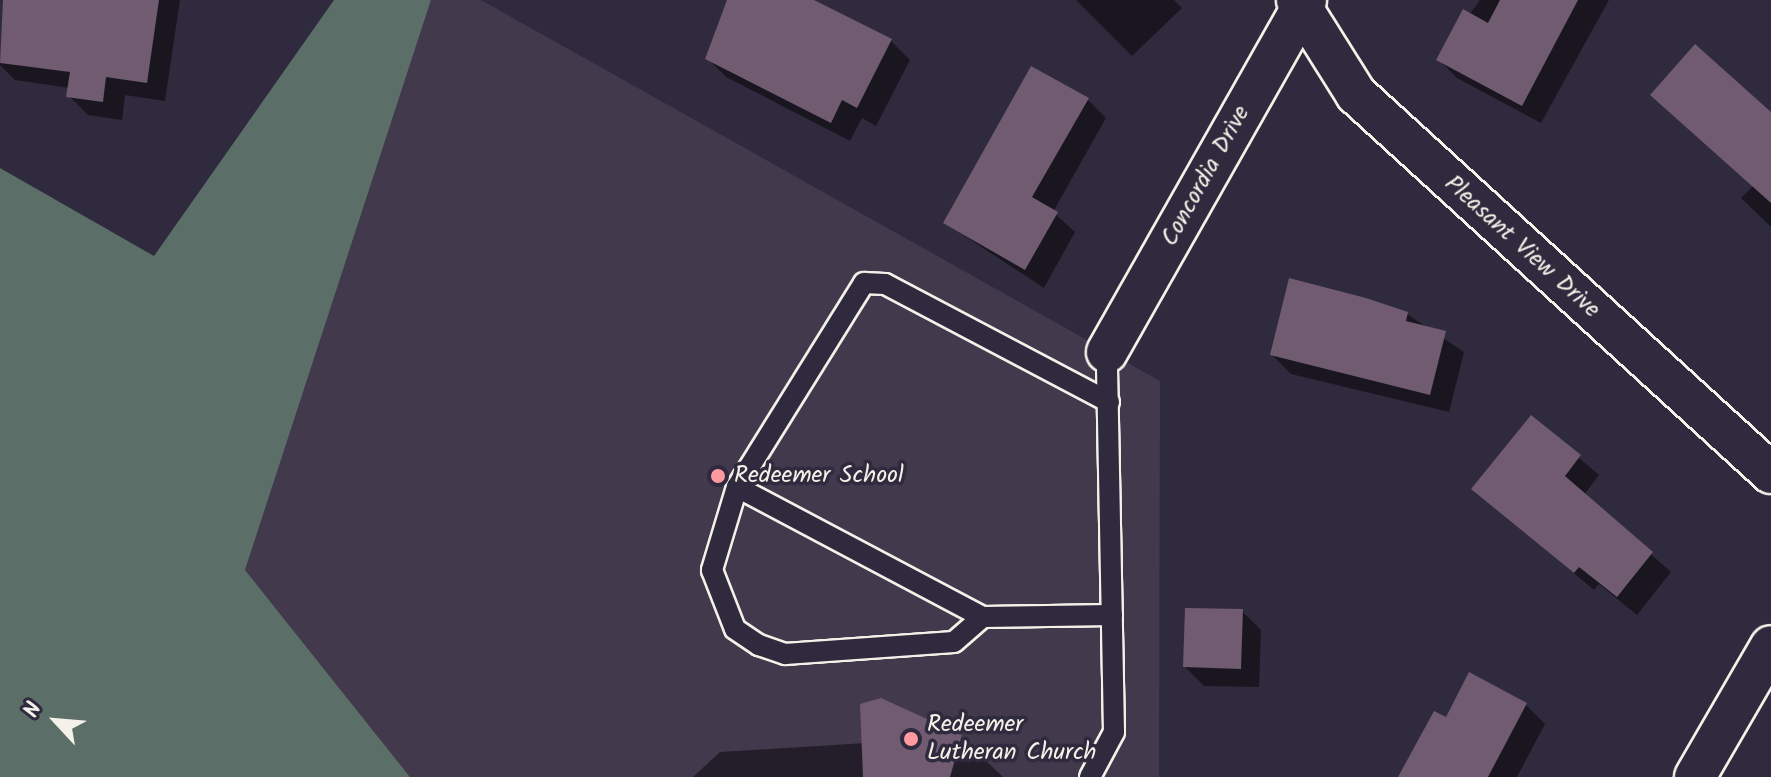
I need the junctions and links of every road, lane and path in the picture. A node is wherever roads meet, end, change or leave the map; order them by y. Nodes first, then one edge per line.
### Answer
1 (1301, 3) edge
2 (1107, 352) joint
3 (1109, 402) junction
4 (1771, 473) edge
5 (737, 487) junction
6 (1112, 615) junction
7 (983, 617) junction
8 (1771, 646) edge
9 (1090, 777) edge
10 (1695, 777) edge

1 - 2 street, Concordia Drive
1 - 4 street, Pleasant View Drive
2 - 3 lane
3 - 5 lane
3 - 6 lane
5 - 7 lane
5 - 7 lane
6 - 7 lane
6 - 9 lane
8 - 10 street

